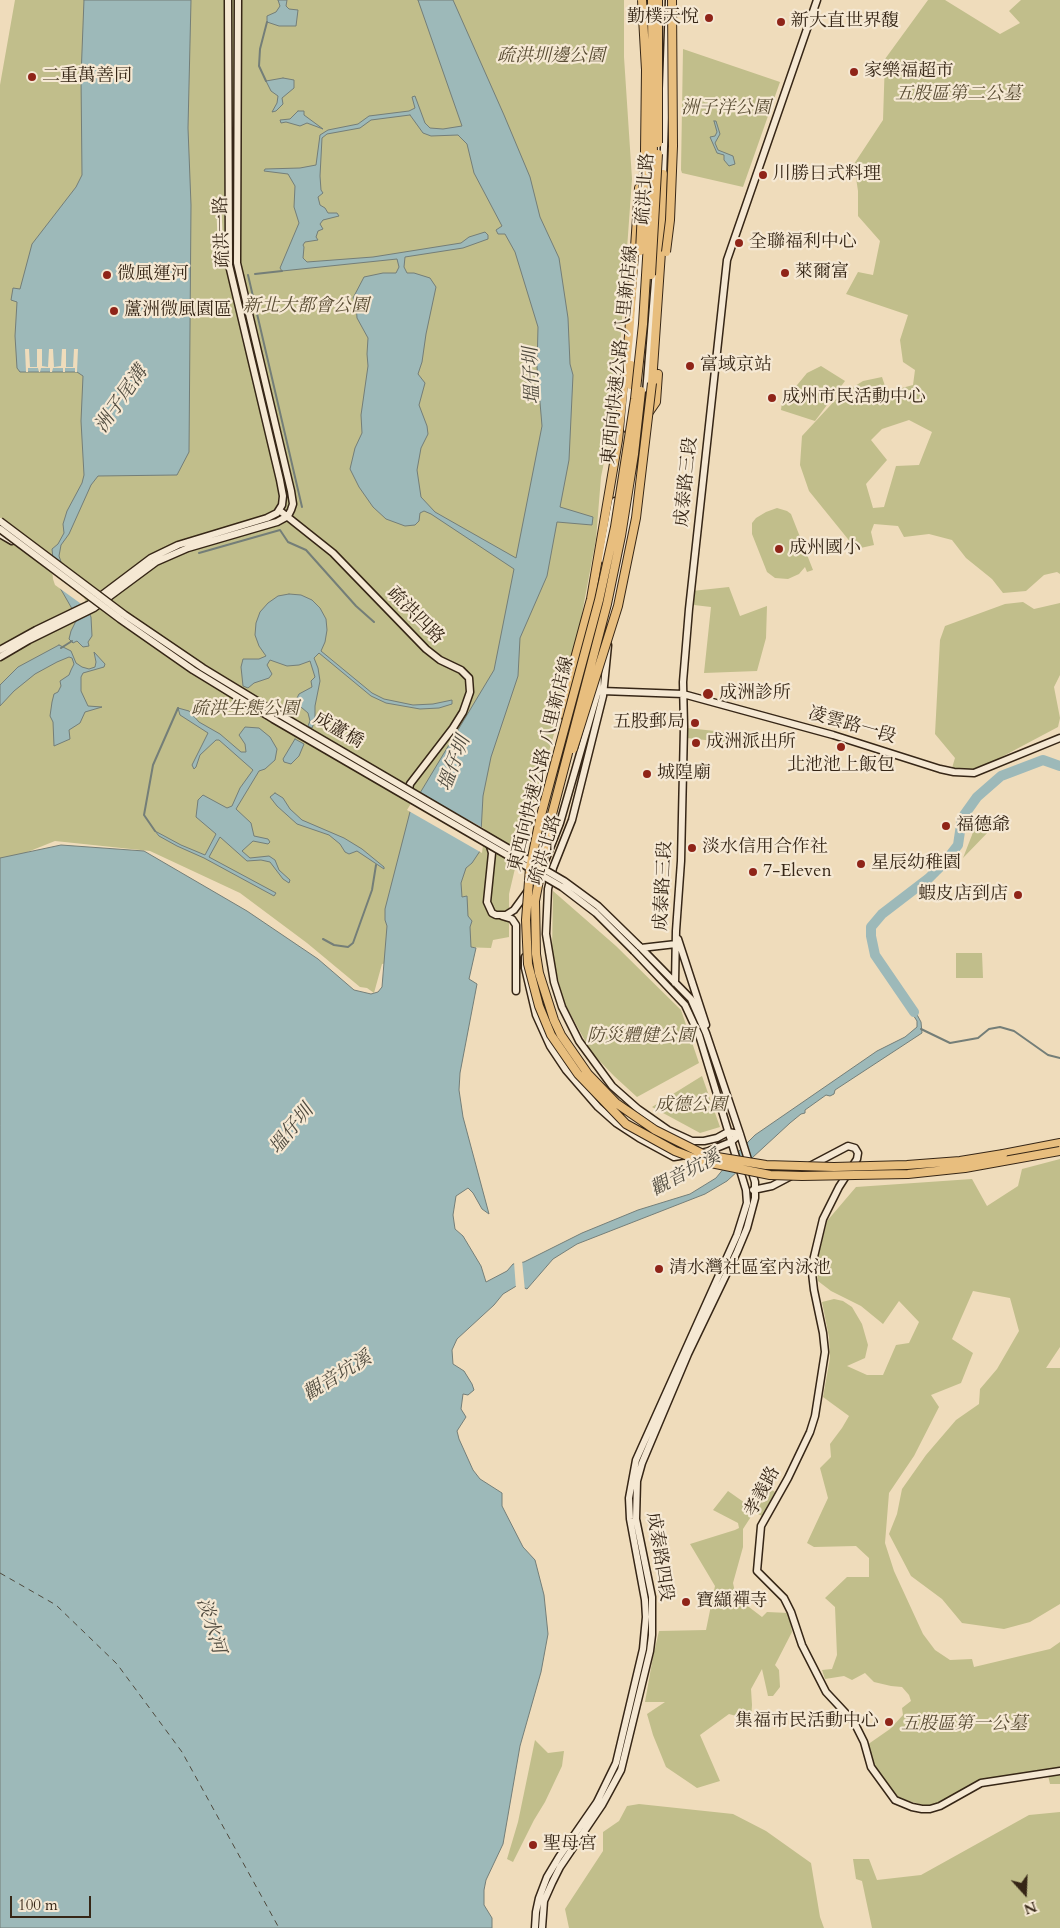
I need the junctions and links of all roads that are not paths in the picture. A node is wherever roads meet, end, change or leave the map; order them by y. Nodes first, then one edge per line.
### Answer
1 (228, 0) edge
2 (238, 0) edge
3 (642, 0) edge
4 (651, 0) edge
5 (658, 0) edge
6 (817, 0) edge
7 (671, 2) edge
8 (647, 158) junction
9 (663, 174) junction
10 (631, 385) junction
11 (644, 424) junction
12 (280, 510) junction
13 (288, 516) junction
14 (0, 517) edge
15 (0, 521) edge
16 (0, 529) edge
17 (0, 534) edge
18 (26, 549) junction
19 (41, 552) junction
20 (92, 606) junction
21 (73, 615) junction
22 (0, 650) edge
23 (0, 657) edge
24 (601, 691) junction
25 (683, 694) junction
26 (562, 735) junction
27 (1060, 738) edge
28 (564, 770) junction
29 (538, 877) junction
30 (501, 916) junction
31 (676, 931) junction
32 (676, 944) junction
33 (640, 947) junction
34 (675, 982) junction
35 (516, 991) dead end
36 (673, 992) junction
37 (714, 1055) junction
38 (728, 1132) junction
39 (740, 1134) junction
40 (1060, 1143) edge
41 (732, 1145) junction
42 (1060, 1151) edge
43 (746, 1190) junction
44 (756, 1190) junction
45 (1060, 1771) edge
46 (535, 1928) edge
47 (542, 1928) edge

1 - 12 street, 疏洪一路
2 - 13 street, 疏洪一路
3 - 10 highway, bridge
4 - 8 street, 疏洪北路
4 - 26 highway, 東西向快速公路 八里新店線, bridge
5 - 28 highway, 東西向快速公路 八里新店線, bridge
6 - 25 street, 成泰路三段
7 - 9 street, 疏洪北路
7 - 11 highway, bridge
8 - 10 street, 疏洪北路
8 - 26 highway, bridge
9 - 11 street, 疏洪北路
9 - 28 highway, bridge
10 - 24 street, 疏洪北路
11 - 24 street, 疏洪北路
12 - 13 street, 疏洪四路
12 - 20 street
13 - 20 street
13 - 30 street, 疏洪四路, bridge
14 - 19 street, bridge
15 - 19 street, 成蘆橋, bridge
16 - 18 street, 成蘆橋, bridge
17 - 18 street, bridge
18 - 36 street, 成蘆橋, bridge
19 - 33 street, 成蘆橋, bridge
20 - 21 street
21 - 22 street
21 - 23 street
24 - 25 street, 凌雲路一段
24 - 29 street, 疏洪北路
24 - 38 street, 疏洪北路
25 - 27 street, 凌雲路一段
25 - 31 street, 成泰路三段
26 - 42 highway, 東西向快速公路 八里新店線, bridge
28 - 40 highway, 東西向快速公路 八里新店線, bridge
29 - 30 street
29 - 41 street, 疏洪北路
30 - 35 street
31 - 32 street, 成泰路三段
31 - 37 street
32 - 33 street
32 - 34 street, 成泰路三段
33 - 34 street, 成蘆橋
34 - 36 street, 成泰路三段
34 - 37 street
36 - 38 street
37 - 39 street
38 - 39 street
38 - 41 street
39 - 41 street, 疏洪北路
39 - 44 street
41 - 43 street, bridge
43 - 44 street, 孝義路
43 - 46 street, 成泰路四段
44 - 45 street, 孝義路
44 - 47 street, 成泰路四段

